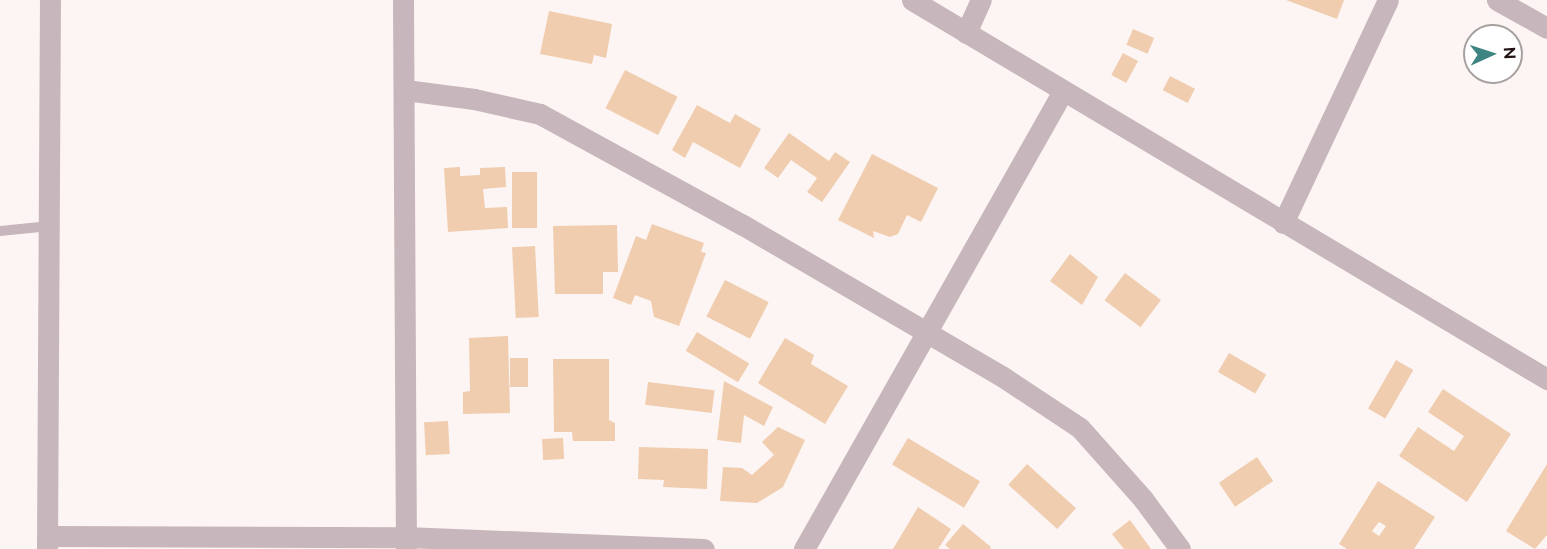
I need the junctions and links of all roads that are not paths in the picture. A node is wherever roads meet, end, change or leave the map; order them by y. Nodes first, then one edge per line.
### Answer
1 (50, 0) edge
2 (403, 0) edge
3 (912, 0) edge
4 (981, 0) edge
5 (1388, 0) edge
6 (1497, 0) edge
7 (1547, 28) edge
8 (966, 33) junction
9 (405, 90) junction
10 (1063, 91) junction
11 (1283, 223) junction
12 (50, 226) junction
13 (0, 231) edge
14 (926, 333) junction
15 (1547, 379) edge
16 (48, 542) edge
17 (406, 543) edge
18 (704, 549) edge
19 (804, 549) edge
20 (1180, 549) edge

1 - 12 street
2 - 9 street
3 - 8 street
4 - 8 street
5 - 11 street
6 - 7 street
8 - 10 street
9 - 14 street
9 - 17 street
10 - 11 street
10 - 14 street
11 - 15 street
12 - 13 lane
12 - 16 street
14 - 19 street
14 - 20 street
16 - 17 street
17 - 18 street

